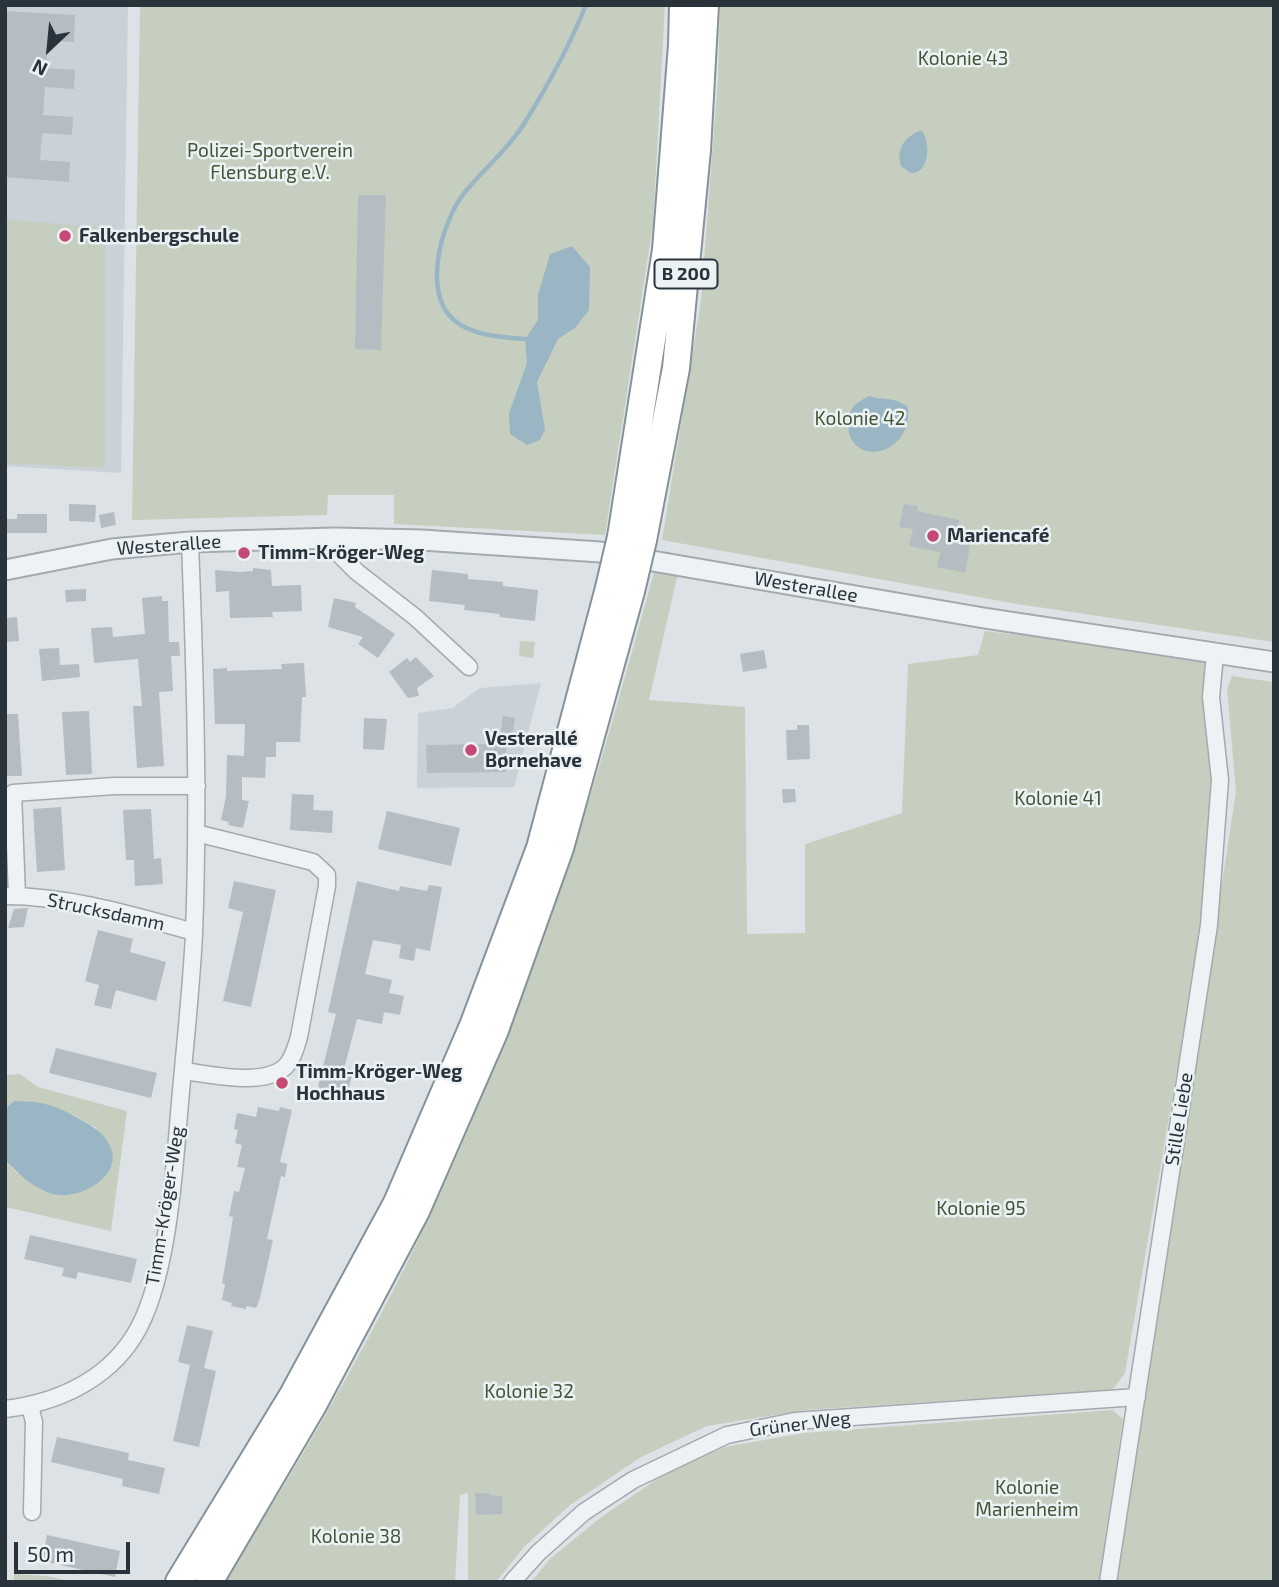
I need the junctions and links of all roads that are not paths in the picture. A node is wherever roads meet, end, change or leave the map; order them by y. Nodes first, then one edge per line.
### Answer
1 (683, 5) edge
2 (705, 5) edge
3 (335, 538) junction
4 (632, 538) junction
5 (190, 542) junction
6 (5, 570) edge
7 (620, 589) junction
8 (1215, 654) junction
9 (1274, 662) edge
10 (469, 667) dead end
11 (197, 786) junction
12 (196, 832) junction
13 (11, 896) edge
14 (194, 932) junction
15 (183, 1071) junction
16 (1137, 1397) junction
17 (30, 1406) junction
18 (5, 1409) edge
19 (32, 1512) dead end
20 (179, 1582) edge
21 (209, 1582) edge
22 (512, 1582) edge
23 (1108, 1582) edge

1 - 4 highway, B 200
2 - 4 highway, B 200
3 - 5 street, Westerallee
3 - 8 street, Westerallee
3 - 10 street
4 - 7 highway, B 200, bridge
5 - 6 street, Westerallee
5 - 11 street, Timm-Kröger-Weg
7 - 20 highway, B 200
7 - 21 highway, B 200
8 - 9 street, Westerallee
8 - 16 street, Stille Liebe
11 - 12 street, Timm-Kröger-Weg
11 - 13 street, Strucksdamm
12 - 14 street, Timm-Kröger-Weg
12 - 15 street
13 - 14 street, Strucksdamm
14 - 15 street, Timm-Kröger-Weg
15 - 17 street, Timm-Kröger-Weg
16 - 22 street, Grüner Weg
16 - 23 street, Stille Liebe
17 - 18 street, Timm-Kröger-Weg
17 - 19 street

